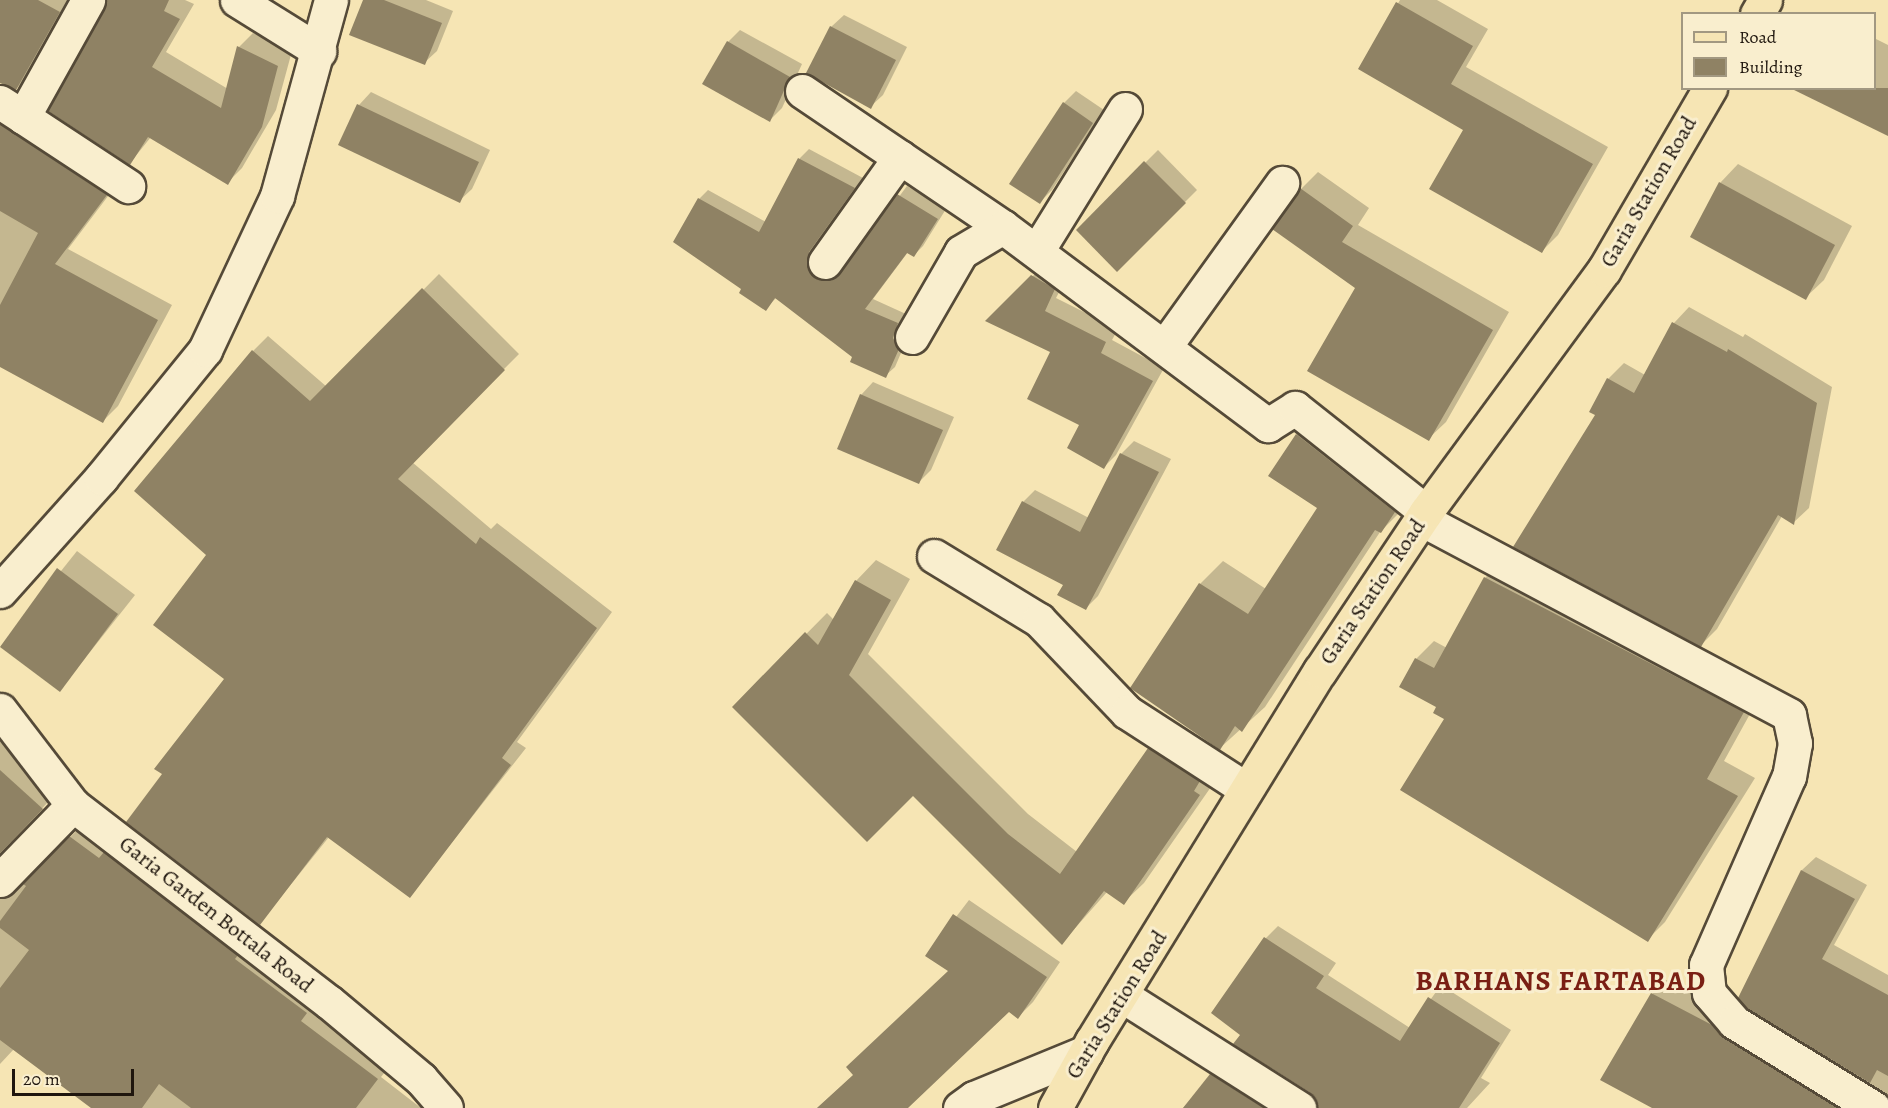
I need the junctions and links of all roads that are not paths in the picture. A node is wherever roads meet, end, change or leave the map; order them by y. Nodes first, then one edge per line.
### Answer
1 (88, 0) edge
2 (237, 0) edge
3 (331, 0) edge
4 (319, 51) junction
5 (1709, 90) edge
6 (802, 91) dead end
7 (1125, 109) dead end
8 (12, 110) edge
9 (900, 157) junction
10 (1282, 183) dead end
11 (128, 186) dead end
12 (1003, 227) junction
13 (1036, 251) junction
14 (825, 262) dead end
15 (912, 337) dead end
16 (1165, 346) junction
17 (1424, 515) junction
18 (934, 556) dead end
19 (0, 591) edge
20 (0, 710) edge
21 (1246, 789) junction
22 (73, 805) junction
23 (0, 880) edge
24 (1121, 995) junction
25 (1086, 1052) junction
26 (446, 1108) edge
27 (960, 1108) edge
28 (1055, 1108) edge
29 (1299, 1108) edge
30 (1874, 1108) edge

1 - 8 street
2 - 4 street
3 - 4 street
4 - 19 street
5 - 17 main road, Garia Station Road
6 - 9 street
7 - 13 street
8 - 11 street
9 - 12 street
9 - 14 street
10 - 16 street
12 - 13 street
12 - 15 street
13 - 16 street
16 - 17 street
17 - 21 main road, Garia Station Road
17 - 30 street
18 - 21 street
20 - 22 street, Garia Garden Bottala Road
21 - 24 main road, Garia Station Road
22 - 23 street
22 - 26 street, Garia Garden Bottala Road
24 - 25 main road, Garia Station Road
24 - 29 street
25 - 27 street
25 - 28 main road, Garia Station Road

